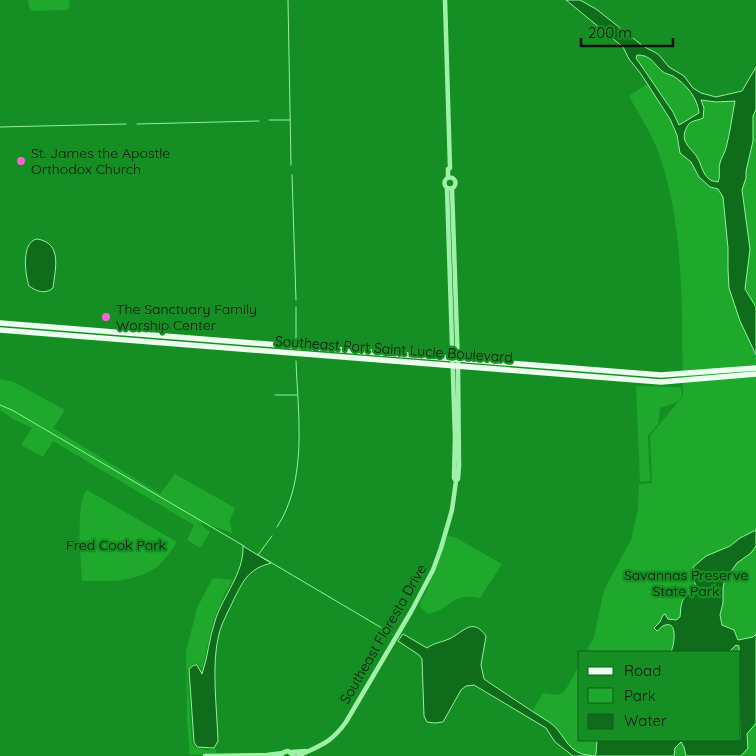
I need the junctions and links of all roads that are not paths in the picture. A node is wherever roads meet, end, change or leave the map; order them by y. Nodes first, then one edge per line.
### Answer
1 (445, 0) edge
2 (450, 178) junction
3 (450, 188) junction
4 (0, 323) edge
5 (0, 330) edge
6 (226, 341) junction
7 (213, 347) junction
8 (455, 359) junction
9 (455, 366) junction
10 (756, 368) edge
11 (646, 374) junction
12 (756, 374) edge
13 (631, 380) junction
14 (310, 751) junction
15 (282, 754) edge
16 (292, 754) edge
17 (205, 756) edge
18 (268, 756) edge
19 (298, 756) edge

1 - 2 street
2 - 3 street
2 - 3 street
3 - 8 street, Southeast Floresta Drive
4 - 6 main road, Southeast Port Saint Lucie Boulevard
5 - 7 main road, Southeast Port Saint Lucie Boulevard
6 - 7 main road
6 - 8 main road, Southeast Port Saint Lucie Boulevard
7 - 9 main road, Southeast Port Saint Lucie Boulevard
8 - 9 street, Southeast Floresta Drive
8 - 11 main road, Southeast Port Saint Lucie Boulevard
9 - 13 main road, Southeast Port Saint Lucie Boulevard
9 - 14 street, Southeast Floresta Drive
10 - 11 main road, Southeast Port Saint Lucie Boulevard
11 - 13 main road
12 - 13 main road, Southeast Port Saint Lucie Boulevard
14 - 16 street, Southeast Floresta Drive
14 - 19 street, Southeast Floresta Drive
15 - 16 street, Southeast Floresta Drive
15 - 18 street, Southeast Floresta Drive
17 - 18 street, Southeast Floresta Drive

